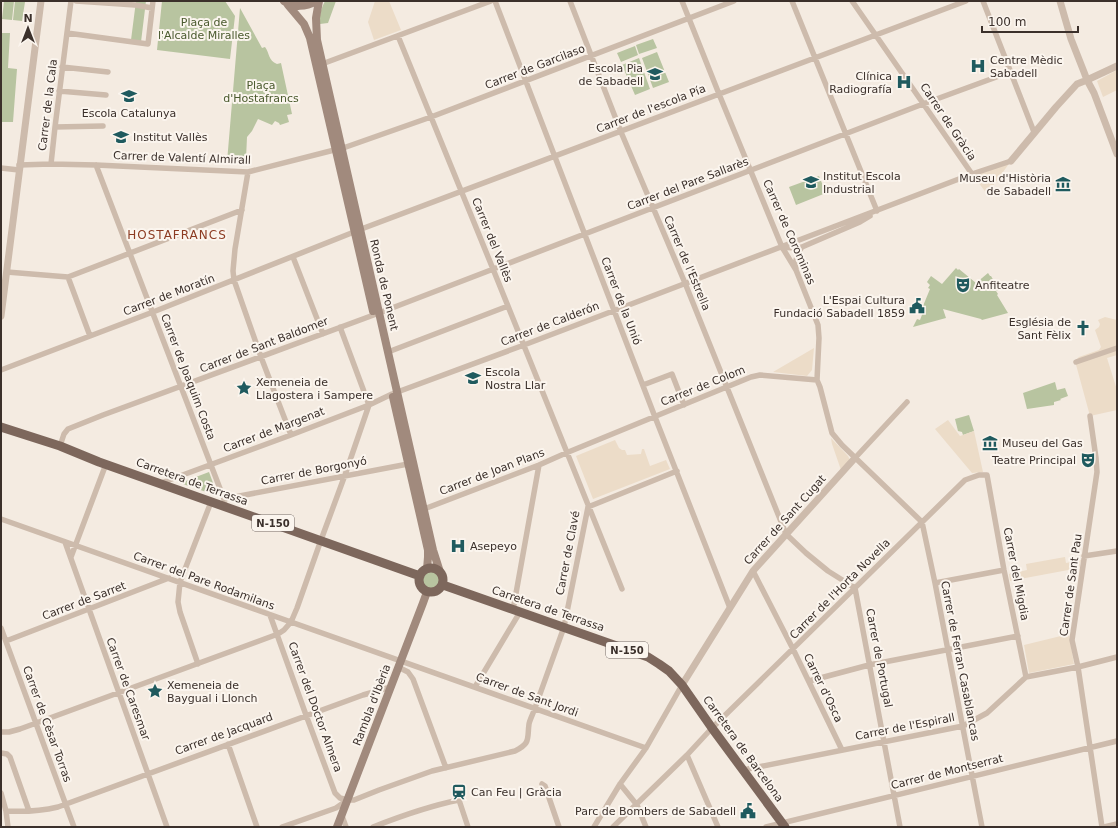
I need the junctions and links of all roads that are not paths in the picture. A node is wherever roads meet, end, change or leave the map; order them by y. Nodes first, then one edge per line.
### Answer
1 (41, 1) edge
2 (71, 1) edge
3 (76, 1) edge
4 (153, 1) edge
5 (316, 1) edge
6 (319, 1) edge
7 (491, 1) edge
8 (495, 1) edge
9 (570, 1) edge
10 (682, 1) edge
11 (734, 1) edge
12 (792, 1) edge
13 (852, 1) edge
14 (966, 1) edge
15 (983, 1) edge
16 (1060, 1) edge
17 (286, 3) edge
18 (152, 8) junction
19 (689, 18) junction
20 (67, 33) junction
21 (876, 35) junction
22 (398, 36) junction
23 (592, 56) junction
24 (815, 58) junction
25 (322, 64) junction
26 (1117, 66) edge
27 (62, 67) junction
28 (108, 72) dead end
29 (1010, 72) junction
30 (1087, 80) junction
31 (525, 81) junction
32 (59, 91) junction
33 (719, 94) junction
34 (106, 95) dead end
35 (923, 104) junction
36 (431, 117) junction
37 (103, 126) dead end
38 (55, 127) junction
39 (621, 132) junction
40 (1034, 132) junction
41 (846, 134) junction
42 (338, 150) junction
43 (1117, 154) edge
44 (554, 157) junction
45 (1011, 161) joint
46 (51, 164) junction
47 (96, 165) junction
48 (1, 168) edge
49 (19, 168) junction
50 (751, 171) junction
51 (248, 172) junction
52 (972, 174) junction
53 (461, 192) junction
54 (653, 207) junction
55 (242, 210) junction
56 (877, 211) junction
57 (357, 231) junction
58 (584, 234) junction
59 (343, 237) joint
60 (782, 247) junction
61 (802, 247) junction
62 (130, 253) junction
63 (293, 256) junction
64 (493, 269) junction
65 (796, 270) junction
66 (7, 272) junction
67 (66, 277) junction
68 (234, 280) junction
69 (685, 283) junction
70 (508, 306) junction
71 (614, 311) junction
72 (153, 312) junction
73 (376, 314) junction
74 (1, 316) edge
75 (340, 327) junction
76 (323, 334) junction
77 (90, 336) junction
78 (524, 345) junction
79 (1117, 348) edge
80 (388, 352) junction
81 (261, 357) junction
82 (1076, 362) dead end
83 (1, 370) edge
84 (817, 380) junction
85 (643, 385) junction
86 (180, 387) junction
87 (728, 387) junction
88 (395, 393) junction
89 (906, 402) dead end
90 (369, 405) junction
91 (684, 405) junction
92 (1090, 416) dead end
93 (655, 417) junction
94 (1, 427) edge
95 (291, 435) junction
96 (60, 446) junction
97 (566, 452) junction
98 (855, 458) junction
99 (106, 464) junction
100 (211, 464) junction
101 (408, 464) junction
102 (538, 465) junction
103 (677, 471) junction
104 (987, 475) joint
105 (345, 476) junction
106 (161, 483) junction
107 (211, 502) junction
108 (225, 503) junction
109 (588, 507) junction
110 (424, 509) junction
111 (1, 519) edge
112 (922, 522) junction
113 (786, 534) junction
114 (321, 540) junction
115 (65, 542) junction
116 (75, 545) junction
117 (1117, 551) edge
118 (1084, 556) junction
119 (71, 557) junction
120 (1004, 570) junction
121 (753, 571) junction
122 (423, 572) junction
123 (440, 572) junction
124 (170, 578) junction
125 (180, 582) junction
126 (935, 583) junction
127 (443, 585) junction
128 (855, 588) junction
129 (622, 589) dead end
130 (428, 592) junction
131 (730, 608) junction
132 (89, 609) junction
133 (516, 611) junction
134 (270, 615) junction
135 (291, 622) junction
136 (1, 628) edge
137 (564, 628) junction
138 (278, 634) junction
139 (1018, 636) junction
140 (6, 641) junction
141 (793, 649) junction
142 (948, 650) junction
143 (1117, 657) edge
144 (198, 664) junction
145 (399, 664) junction
146 (869, 664) junction
147 (1078, 667) junction
148 (1026, 677) junction
149 (809, 681) junction
150 (682, 685) junction
151 (391, 687) junction
152 (475, 687) junction
153 (119, 693) junction
154 (535, 708) junction
155 (306, 715) junction
156 (36, 723) junction
157 (963, 726) junction
158 (712, 728) junction
159 (1, 732) edge
160 (884, 741) junction
161 (1117, 741) edge
162 (228, 744) junction
163 (646, 748) junction
164 (1090, 748) junction
165 (842, 750) junction
166 (1, 753) edge
167 (687, 755) junction
168 (446, 768) junction
169 (743, 770) junction
170 (148, 773) junction
171 (972, 776) junction
172 (542, 784) dead end
173 (620, 784) junction
174 (1, 793) edge
175 (894, 796) junction
176 (348, 800) junction
177 (65, 804) junction
178 (637, 805) junction
179 (6, 811) junction
180 (29, 811) junction
181 (342, 816) junction
182 (1117, 824) edge
183 (783, 825) edge
184 (8, 827) edge
185 (74, 827) edge
186 (167, 827) edge
187 (257, 827) edge
188 (282, 827) edge
189 (338, 827) edge
190 (346, 827) edge
191 (373, 827) edge
192 (468, 827) edge
193 (559, 827) edge
194 (594, 827) edge
195 (613, 827) edge
196 (646, 827) edge
197 (718, 827) edge
198 (766, 827) edge
199 (900, 827) edge
200 (982, 827) edge
201 (1103, 827) edge

1 - 49 street
2 - 20 street, Carrer de la Cala
3 - 18 street
4 - 18 street
5 - 17 main road
6 - 25 main road, Ronda de Ponent
7 - 22 street
8 - 31 street, Carrer de la Unió
9 - 23 street, Carrer de l'Estrella
10 - 19 street, Carrer de Corominas
11 - 19 street, Carrer de Garcilaso
12 - 24 street
13 - 21 street, Carrer de Gràcia
14 - 21 street, Carrer de l'escola Pía
15 - 29 street
16 - 30 street
17 - 42 main road, Ronda de Ponent
18 - 20 street
19 - 23 street, Carrer de Garcilaso
19 - 33 street, Carrer de Corominas
20 - 27 street, Carrer de la Cala
21 - 24 street, Carrer de l'escola Pía
21 - 35 street, Carrer de Gràcia
22 - 25 street
22 - 36 street, Carrer del Vallès
23 - 31 street, Carrer de Garcilaso
23 - 39 street, Carrer de l'Estrella
24 - 33 street, Carrer de l'escola Pía
24 - 41 street
25 - 42 main road, Ronda de Ponent
26 - 30 street
27 - 28 street
27 - 32 street, Carrer de la Cala
29 - 35 street, Carrer del Pare Sallarès
29 - 40 street
30 - 40 street
30 - 43 street
31 - 36 street, Carrer de Garcilaso
31 - 44 street, Carrer de la Unió
32 - 34 street
32 - 38 street, Carrer de la Cala
33 - 39 street, Carrer de l'escola Pía
33 - 50 street, Carrer de Corominas
35 - 41 street, Carrer del Pare Sallarès
35 - 52 street, Carrer de Gràcia
36 - 42 street, Carrer de Garcilaso
36 - 53 street, Carrer del Vallès
37 - 38 street
38 - 46 street, Carrer de la Cala
39 - 44 street, Carrer de l'escola Pía
39 - 54 street, Carrer de l'Estrella
40 - 45 street
41 - 50 street, Carrer del Pare Sallarès
41 - 56 street
42 - 51 street, Carrer de Valentí Almirall
42 - 57 main road, Ronda de Ponent
44 - 53 street, Carrer de l'escola Pía
44 - 58 street, Carrer de la Unió
45 - 52 street, Carrer de Calderón
46 - 47 street, Carrer de Valentí Almirall
46 - 49 street, Carrer de Valentí Almirall
47 - 51 street, Carrer de Valentí Almirall
47 - 62 street, Carrer de Joaquim Costa
48 - 49 street, Carrer de Valentí Almirall
49 - 66 street
50 - 54 street, Carrer del Pare Sallarès
50 - 60 street, Carrer de Corominas
51 - 55 street
52 - 56 street, Carrer de Calderón
53 - 57 street, Carrer de l'escola Pía
53 - 64 street, Carrer del Vallès
54 - 58 street, Carrer del Pare Sallarès
54 - 69 street, Carrer de l'Estrella
55 - 62 street
55 - 68 street
56 - 60 street, Carrer de Calderón
56 - 61 street, Carrer de Calderón
57 - 59 street, Carrer de l'escola Pía
57 - 73 main road, Ronda de Ponent
58 - 64 street, Carrer del Pare Sallarès
58 - 71 street, Carrer de la Unió
59 - 63 street, Carrer de Moratín
60 - 61 street, Carrer de Calderón
60 - 65 street, Carrer de Corominas
60 - 69 street, Carrer de Calderón
61 - 65 street
62 - 67 street
62 - 72 street, Carrer de Joaquim Costa
63 - 68 street, Carrer de Moratín
63 - 76 street
64 - 70 street, Carrer del Vallès
64 - 73 street, Carrer del Pare Sallarès
65 - 84 street, Carrer de Corominas
66 - 67 street
66 - 74 street
67 - 77 street
68 - 72 street, Carrer de Moratín
68 - 81 street
69 - 71 street, Carrer de Calderón
69 - 87 street, Carrer de l'Estrella
70 - 78 street, Carrer del Vallès
70 - 80 street
71 - 78 street, Carrer de Calderón
71 - 85 street, Carrer de la Unió
72 - 77 street, Carrer de Moratín
72 - 86 street, Carrer de Joaquim Costa
73 - 75 street, Carrer de Sant Baldomer
73 - 80 main road, Ronda de Ponent
73 - 88 main road, Ronda de Ponent
75 - 76 street, Carrer de Sant Baldomer
75 - 90 street
76 - 81 street, Carrer de Sant Baldomer
77 - 83 street, Carrer de Moratín
78 - 88 street, Carrer de Calderón
78 - 97 street, Carrer del Vallès
79 - 82 street
80 - 88 main road, Ronda de Ponent
81 - 86 street, Carrer de Sant Baldomer
81 - 95 street
84 - 87 street, Carrer de Colom
84 - 98 street
85 - 91 street
85 - 93 street, Carrer de la Unió
86 - 96 street, Carrer de Sant Baldomer
86 - 100 street, Carrer de Joaquim Costa
87 - 91 street, Carrer de Colom
87 - 113 street, Carrer de l'Estrella
88 - 90 street, Carrer de Margenat
88 - 101 main road, Ronda de Ponent
88 - 110 main road, Ronda de Ponent
89 - 98 street, Carrer de Sant Cugat
90 - 95 street, Carrer de Margenat
90 - 105 street
91 - 93 street, Carrer de Colom
92 - 118 street, Carrer de Sant Pau
93 - 97 street, Carrer de Colom
93 - 103 street, Carrer de la Unió
94 - 96 main road, Carretera de Terrassa / N-150
95 - 100 street, Carrer de Margenat
96 - 99 main road, Carretera de Terrassa / N-150
97 - 102 street, Carrer de Joan Plans
97 - 109 street, Carrer del Vallès
98 - 112 street
98 - 113 street, Carrer de Sant Cugat
99 - 106 main road, Carretera de Terrassa / N-150
99 - 116 street
100 - 106 street, Carrer de Margenat
100 - 108 street, Carrer de Joaquim Costa
101 - 105 street, Carrer de Borgonyó
101 - 122 main road, Ronda de Ponent
102 - 110 street, Carrer de Joan Plans
102 - 133 street
103 - 109 street
103 - 131 street, Carrer de la Unió
104 - 112 street, Carrer de l'Horta Novella
104 - 120 street, Carrer del Migdia
105 - 108 street, Carrer de Borgonyó
105 - 114 street
106 - 107 main road, Carretera de Terrassa / N-150
107 - 108 main road, Carretera de Terrassa / N-150
107 - 125 street
108 - 114 main road, Carretera de Terrassa / N-150
109 - 129 street, Carrer del Vallès
109 - 137 street, Carrer de Clavé
110 - 123 main road, Ronda de Ponent
111 - 115 street, Carrer del Pare Rodamilans
112 - 126 street, Carrer de Ferran Casablancas
112 - 128 street, Carrer de l'Horta Novella
113 - 121 street, Carrer de Sant Cugat
113 - 128 street
114 - 122 main road, Carretera de Terrassa / N-150
114 - 135 street
115 - 116 street, Carrer del Pare Rodamilans
115 - 119 street, Carrer de Caresmar
116 - 119 street
116 - 124 street, Carrer del Pare Rodamilans
117 - 118 street
118 - 147 street, Carrer de Sant Pau
119 - 132 street, Carrer de Caresmar
120 - 126 street
120 - 139 street, Carrer del Migdia
121 - 131 street, Carrer de Sant Cugat
121 - 141 street, Carrer d'Osca
122 - 123 main road
122 - 130 main road
123 - 127 main road
124 - 125 street, Carrer del Pare Rodamilans
124 - 132 street, Carrer de Sarret
125 - 134 street, Carrer del Pare Rodamilans
125 - 144 street
126 - 142 street, Carrer de Ferran Casablancas
127 - 130 main road
127 - 133 main road, Carretera de Terrassa / N-150
128 - 141 street, Carrer de l'Horta Novella
128 - 146 street, Carrer de Portugal
130 - 145 main road, Rambla d'Ibèria
131 - 150 street, Carrer de Sant Cugat
132 - 140 street, Carrer de Sarret
132 - 153 street, Carrer de Caresmar
133 - 137 main road, Carretera de Terrassa / N-150
133 - 152 street
134 - 135 street, Carrer del Pare Rodamilans
134 - 138 street, Carrer del Doctor Almera
135 - 138 street
135 - 145 street, Carrer del Pare Rodamilans
136 - 140 street, Carrer de Cèsar Torras
137 - 150 main road, Carretera de Terrassa / N-150
137 - 154 street, Carrer de Clavé
138 - 144 street
138 - 155 street, Carrer del Doctor Almera
139 - 142 street
139 - 148 street, Carrer del Migdia
140 - 156 street, Carrer de Cèsar Torras
141 - 149 street, Carrer d'Osca
141 - 158 street, Carrer de l'Horta Novella
142 - 146 street
142 - 157 street, Carrer de Ferran Casablancas
143 - 147 street
144 - 153 street
145 - 151 main road, Rambla d'Ibèria
145 - 152 street, Carrer de Sant Jordi
145 - 168 street
146 - 149 street
146 - 160 street, Carrer de Portugal
147 - 148 street
147 - 164 street, Carrer de Sant Pau
148 - 157 street, Carrer de l'Espirall
149 - 165 street, Carrer d'Osca
150 - 158 main road, Carretera de Barcelona / N-150
150 - 163 street
151 - 155 street, Carrer de Jacquard
151 - 176 main road, Rambla d'Ibèria
152 - 154 street, Carrer de Sant Jordi
153 - 156 street
153 - 170 street, Carrer de Caresmar
154 - 163 street, Carrer de Sant Jordi
154 - 168 street, Carrer de Clavé
155 - 162 street, Carrer de Jacquard
155 - 176 street, Carrer del Doctor Almera
156 - 159 street
156 - 177 street, Carrer de Cèsar Torras
157 - 160 street, Carrer de l'Espirall
157 - 171 street, Carrer de Ferran Casablancas
158 - 167 street, Carrer de l'Horta Novella
158 - 169 main road, Carretera de Barcelona / N-150
160 - 165 street, Carrer de l'Espirall
160 - 175 street, Carrer de Portugal
161 - 164 street, Carrer de Montserrat
162 - 170 street, Carrer de Jacquard
162 - 187 street
163 - 173 street
164 - 171 street, Carrer de Montserrat
164 - 201 street, Carrer de Sant Pau
165 - 169 street, Carrer de l'Espirall
166 - 180 street
167 - 178 street, Carrer de l'Horta Novella
167 - 197 street
168 - 176 street
169 - 183 main road, Carretera de Barcelona / N-150
170 - 177 street, Carrer de Jacquard
170 - 186 street, Carrer de Caresmar
171 - 175 street, Carrer de Montserrat
171 - 200 street, Carrer de Ferran Casablancas
172 - 193 street
173 - 178 street
173 - 194 street
174 - 179 street
175 - 183 street, Carrer de Montserrat
175 - 199 street, Carrer de Portugal
176 - 181 main road, Rambla d'Ibèria
176 - 188 street
177 - 180 street, Carrer de Jacquard
177 - 185 street, Carrer de Cèsar Torras
178 - 195 street, Carrer de l'Horta Novella
178 - 196 street
179 - 180 street, Carrer de Jacquard
179 - 184 street
181 - 189 main road, Rambla d'Ibèria
181 - 190 street
182 - 201 street
183 - 198 street, Carrer de Montserrat
191 - 192 street

